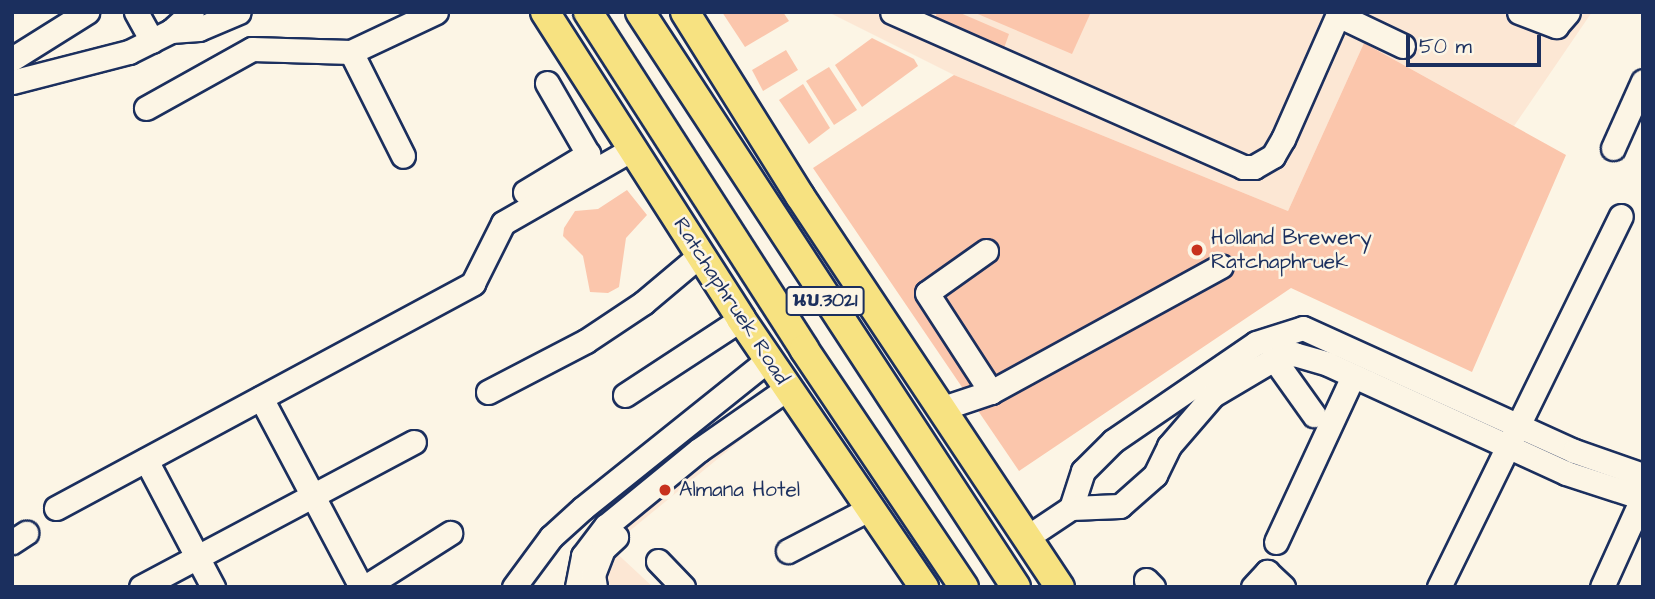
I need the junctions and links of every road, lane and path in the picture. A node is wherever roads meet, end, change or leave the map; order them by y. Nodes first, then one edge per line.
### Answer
1 (87, 12) edge
2 (136, 12) edge
3 (192, 12) edge
4 (239, 12) edge
5 (436, 12) edge
6 (545, 12) edge
7 (588, 12) edge
8 (640, 12) edge
9 (685, 12) edge
10 (892, 12) edge
11 (1520, 12) edge
12 (1568, 12) edge
13 (1339, 14) edge
14 (161, 36) junction
15 (1403, 46) dead end
16 (351, 52) junction
17 (12, 59) edge
18 (1643, 81) edge
19 (12, 82) edge
20 (547, 83) dead end
21 (592, 85) junction
22 (561, 107) junction
23 (146, 108) dead end
24 (1614, 148) dead end
25 (632, 149) junction
26 (403, 156) dead end
27 (525, 192) dead end
28 (1621, 216) dead end
29 (986, 251) dead end
30 (700, 255) junction
31 (1221, 267) dead end
32 (741, 319) junction
33 (1356, 349) junction
34 (769, 359) junction
35 (1274, 359) junction
36 (1349, 374) junction
37 (791, 391) junction
38 (991, 391) junction
39 (488, 392) dead end
40 (625, 396) dead end
41 (261, 398) junction
42 (940, 409) junction
43 (1314, 415) dead end
44 (1516, 424) junction
45 (414, 442) dead end
46 (1505, 446) junction
47 (146, 460) junction
48 (1643, 475) edge
49 (659, 492) junction
50 (313, 496) junction
51 (1642, 497) edge
52 (56, 508) dead end
53 (1071, 508) junction
54 (869, 509) junction
55 (450, 534) dead end
56 (1026, 538) junction
57 (1276, 542) dead end
58 (788, 551) dead end
59 (198, 557) junction
60 (658, 561) dead end
61 (141, 587) edge
62 (213, 587) edge
63 (363, 587) edge
64 (514, 587) edge
65 (577, 587) edge
66 (594, 587) edge
67 (682, 587) edge
68 (924, 587) edge
69 (964, 587) edge
70 (1016, 587) edge
71 (1060, 587) edge
72 (1253, 587) edge
73 (1283, 587) edge
74 (1439, 587) edge
75 (1602, 587) edge

1 - 17 street
2 - 14 street
3 - 14 street
4 - 14 street
5 - 16 street
6 - 21 main road, Ratchaphruek Road
7 - 69 main road, Ratchaphruek Road / นบ.3021
8 - 70 main road, นบ.3021
9 - 42 main road, นบ.3021
10 - 13 street
11 - 12 street
13 - 15 street
14 - 19 street
16 - 23 street
16 - 26 street
18 - 24 street
20 - 22 street
21 - 22 street
21 - 25 main road, Ratchaphruek Road
22 - 27 street
25 - 30 main road, Ratchaphruek Road
25 - 41 street
28 - 44 street
29 - 38 street
30 - 32 main road, Ratchaphruek Road
30 - 39 street
31 - 38 street
32 - 34 main road, Ratchaphruek Road
32 - 40 street
33 - 36 street
33 - 44 street
33 - 53 street
34 - 37 main road, Ratchaphruek Road
34 - 64 street
35 - 36 street
35 - 43 street
35 - 53 street
36 - 46 street
36 - 57 street
37 - 49 street
37 - 54 main road, Ratchaphruek Road
38 - 42 street
41 - 47 street
41 - 50 street
42 - 56 main road, นบ.3021
44 - 46 street
44 - 48 street
45 - 50 street
46 - 51 street
46 - 74 street
47 - 52 street
47 - 59 street
49 - 65 street
49 - 66 street
50 - 59 street
50 - 63 street
51 - 75 street
53 - 56 street
54 - 58 street
54 - 68 main road, Ratchaphruek Road
55 - 63 street
56 - 71 main road, นบ.3021
59 - 61 street
59 - 62 street
60 - 67 street
72 - 73 street

